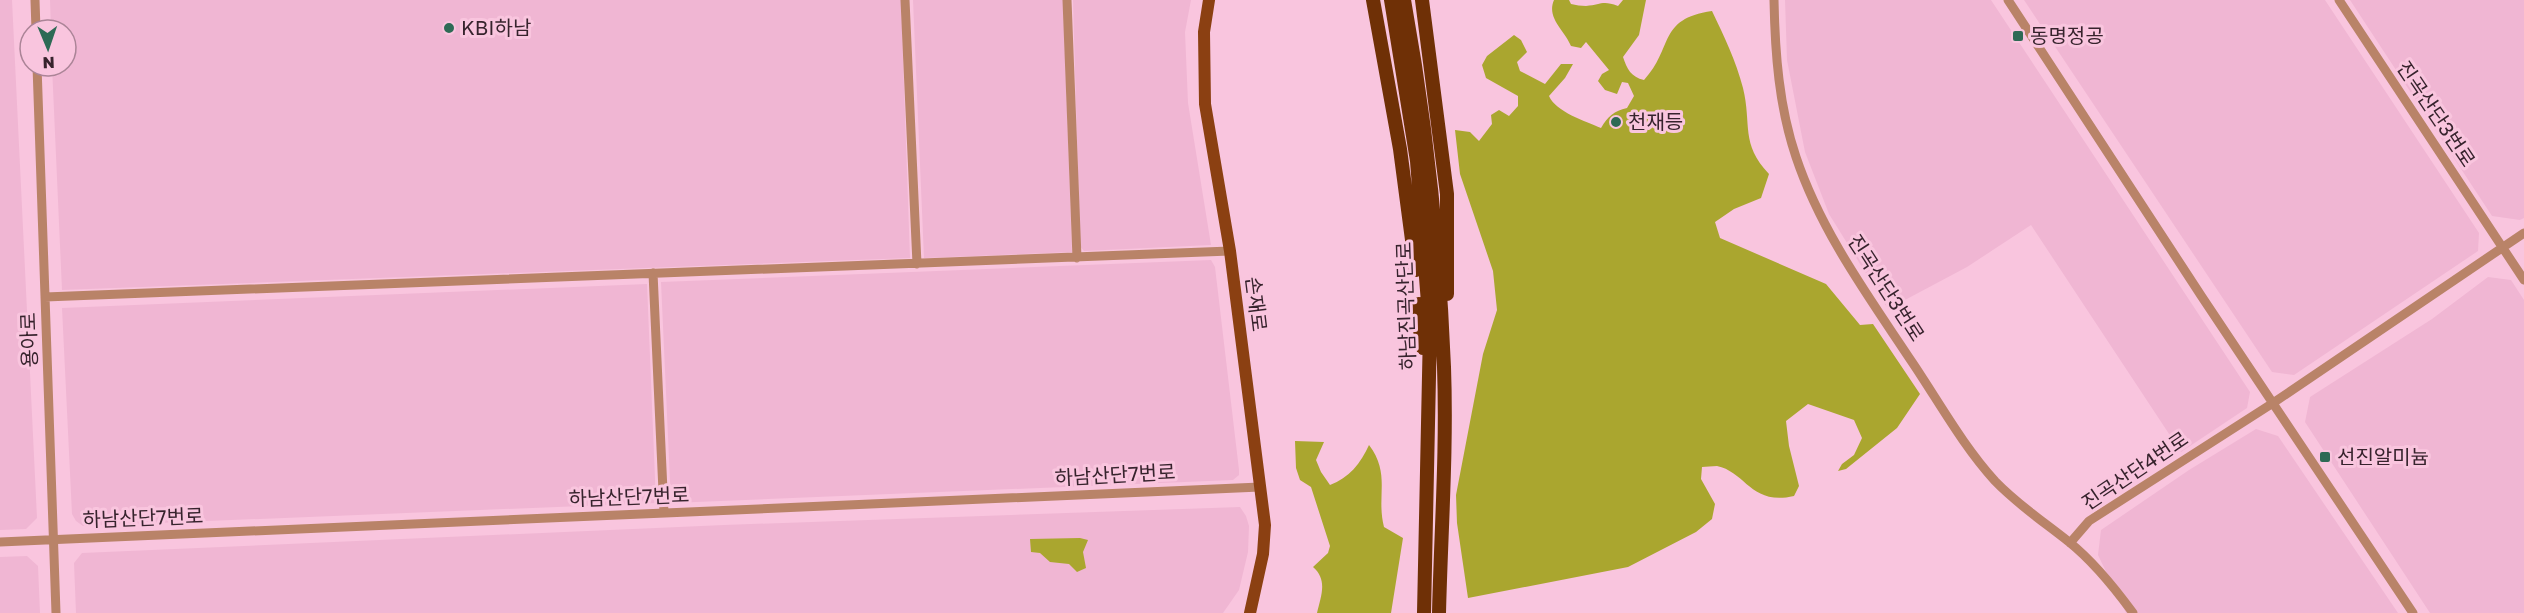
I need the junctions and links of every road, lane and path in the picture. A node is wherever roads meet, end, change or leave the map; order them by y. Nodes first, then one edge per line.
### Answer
1 (35, 0) edge
2 (905, 0) edge
3 (1067, 0) edge
4 (1209, 0) edge
5 (1373, 0) edge
6 (1391, 0) edge
7 (1404, 0) edge
8 (1422, 0) edge
9 (1774, 0) edge
10 (2008, 0) edge
11 (2339, 0) edge
12 (36, 18) edge
13 (37, 78) edge
14 (2524, 233) edge
15 (2503, 248) junction
16 (1230, 250) junction
17 (1077, 258) junction
18 (916, 264) junction
19 (653, 273) junction
20 (2524, 280) edge
21 (45, 297) junction
22 (1444, 368) junction
23 (1428, 371) junction
24 (2273, 402) junction
25 (1260, 487) junction
26 (664, 513) junction
27 (54, 540) junction
28 (0, 542) edge
29 (2070, 543) junction
30 (57, 613) edge
31 (1250, 613) edge
32 (1424, 613) edge
33 (1439, 613) edge
34 (2133, 613) edge
35 (2413, 613) edge

1 - 12 street
2 - 18 street
3 - 17 street
4 - 16 main road, 손재로
5 - 23 highway
6 - 23 highway, 하남진곡산단로
7 - 22 highway, 하남진곡산단로
8 - 22 highway
9 - 29 street, 진곡산단3번로
10 - 24 street
11 - 15 street, 진곡산단3번로
13 - 21 street, 용아로
14 - 15 street, 진곡산단4번로
15 - 20 street
15 - 24 street, 진곡산단4번로
16 - 17 street
16 - 25 main road, 손재로
17 - 18 street
18 - 19 street
19 - 21 street
19 - 26 street
21 - 27 street, 용아로
22 - 33 highway, 하남진곡산단로
23 - 32 highway, 하남진곡산단로
24 - 29 street, 진곡산단4번로
24 - 35 street
25 - 26 street, 하남산단7번로
25 - 31 main road, 손재로
26 - 27 street, 하남산단7번로
27 - 28 street, 하남산단7번로
27 - 30 street, 용아로
29 - 34 street

